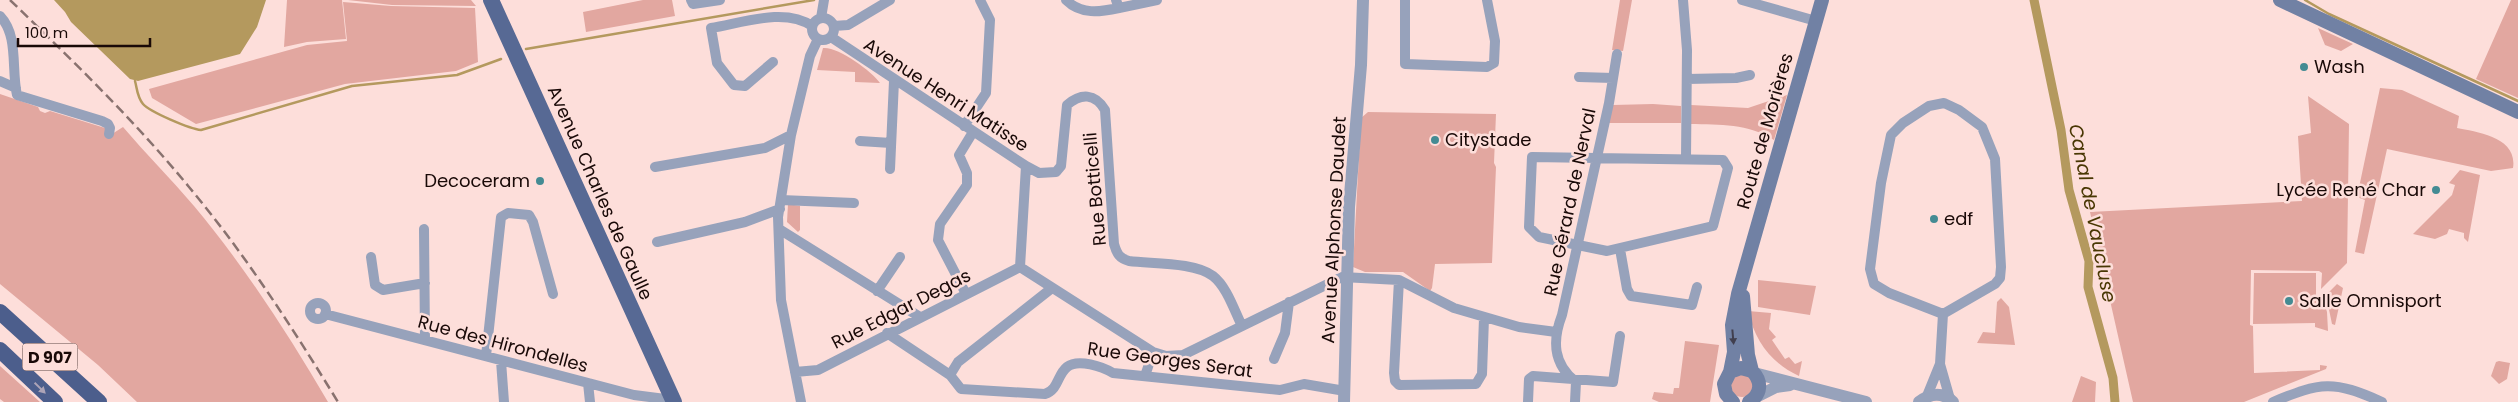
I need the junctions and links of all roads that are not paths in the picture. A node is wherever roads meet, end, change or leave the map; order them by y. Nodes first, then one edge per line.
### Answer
1 (491, 0) edge
2 (691, 0) edge
3 (720, 0) edge
4 (824, 0) edge
5 (890, 0) edge
6 (980, 0) edge
7 (1066, 0) edge
8 (1157, 0) edge
9 (1363, 0) edge
10 (1405, 0) edge
11 (1487, 0) edge
12 (1683, 0) edge
13 (1742, 0) edge
14 (1822, 0) edge
15 (2280, 0) edge
16 (1762, 3) edge
17 (1118, 4) edge
18 (0, 16) edge
19 (821, 18) junction
20 (1816, 21) junction
21 (812, 26) junction
22 (834, 26) junction
23 (831, 37) junction
24 (818, 39) junction
25 (1617, 54) dead end
26 (773, 62) dead end
27 (1750, 75) dead end
28 (1579, 76) dead end
29 (1613, 78) junction
30 (1687, 78) junction
31 (0, 81) edge
32 (894, 81) junction
33 (16, 88) junction
34 (2518, 112) edge
35 (969, 129) junction
36 (109, 134) dead end
37 (791, 136) junction
38 (860, 141) dead end
39 (891, 143) junction
40 (1595, 159) junction
41 (1686, 159) junction
42 (1026, 166) junction
43 (655, 167) dead end
44 (890, 169) dead end
45 (780, 204) junction
46 (854, 204) dead end
47 (424, 229) dead end
48 (779, 229) junction
49 (657, 242) dead end
50 (1577, 245) junction
51 (1620, 249) junction
52 (371, 257) dead end
53 (900, 257) dead end
54 (1020, 267) junction
55 (1745, 273) junction
56 (1348, 278) junction
57 (1399, 280) junction
58 (425, 283) junction
59 (1697, 287) dead end
60 (1052, 288) junction
61 (877, 290) junction
62 (553, 294) dead end
63 (966, 294) junction
64 (1288, 302) junction
65 (0, 312) edge
66 (325, 314) dead end
67 (1943, 314) junction
68 (920, 317) junction
69 (1484, 318) junction
70 (1242, 326) junction
71 (1556, 332) junction
72 (887, 333) junction
73 (1620, 336) dead end
74 (425, 340) junction
75 (0, 350) edge
76 (1153, 352) junction
77 (486, 356) junction
78 (1274, 358) dead end
79 (501, 360) junction
80 (1940, 364) junction
81 (795, 372) junction
82 (1730, 372) junction
83 (1753, 372) junction
84 (950, 376) junction
85 (1144, 376) junction
86 (1570, 377) junction
87 (588, 383) junction
88 (1800, 386) junction
89 (1722, 396) edge
90 (1344, 397) edge
91 (1752, 400) edge
92 (1920, 400) edge
93 (673, 401) edge
94 (1952, 401) edge
95 (55, 402) edge
96 (99, 402) edge
97 (504, 402) edge
98 (587, 402) edge
99 (801, 402) edge
100 (1528, 402) edge
101 (1575, 402) edge
102 (1734, 402) edge
103 (1866, 402) edge
104 (2273, 402) edge
105 (2382, 402) edge

1 - 93 main road, Avenue Charles de Gaulle
2 - 3 street
4 - 19 street
5 - 22 street
6 - 35 street
7 - 17 street
8 - 17 street
9 - 56 street, Avenue Alphonse Daudet
10 - 11 street
12 - 30 street
13 - 16 street
14 - 20 main road, Route de Morières
15 - 34 main road
16 - 20 street
18 - 33 street
19 - 21 street
19 - 22 street
20 - 55 main road, Route de Morières
21 - 24 street
21 - 26 street
22 - 23 street
23 - 24 street
23 - 32 street, Avenue Henri Matisse
24 - 37 street
25 - 29 street, Rue Gérard de Nerval
27 - 30 street
28 - 29 street
29 - 40 street, Rue Gérard de Nerval
30 - 41 street
31 - 33 street
32 - 35 street, Avenue Henri Matisse
32 - 39 street
33 - 36 street
35 - 42 street, Avenue Henri Matisse
35 - 63 street
37 - 43 street
37 - 45 street
38 - 39 street
39 - 44 street
40 - 41 street
40 - 50 street, Rue Gérard de Nerval
40 - 50 street
41 - 51 street
42 - 54 street, Avenue Henri Matisse
42 - 70 street, Rue Botticelli
45 - 46 street
45 - 48 street
45 - 49 street
47 - 58 street
48 - 61 street
48 - 81 street
50 - 51 street
50 - 71 street, Rue Gérard de Nerval
51 - 59 street
52 - 58 street
53 - 61 street
54 - 60 street
54 - 63 street, Rue Edgar Degas
55 -> 82 main road, Route de Morières
55 - 83 main road, Route de Morières
56 - 57 street
56 - 64 street
56 - 90 street, Avenue Alphonse Daudet
57 - 69 street
57 - 69 street
58 - 74 street
60 - 76 street
60 - 84 street
61 - 68 street
62 - 77 street
63 - 68 street, Rue Edgar Degas
64 - 70 street
64 - 78 street
65 - 96 highway, D 907
66 - 74 street, Rue des Hirondelles
67 - 67 street
67 - 80 street
68 - 72 street, Rue Edgar Degas
69 - 71 street
70 - 76 street
71 - 86 street
72 - 81 street, Rue Edgar Degas
72 - 84 street
73 - 86 street
74 - 77 street, Rue des Hirondelles
75 -> 95 highway, D 907
76 - 85 street
77 - 79 street, Rue des Hirondelles
79 - 87 street, Rue des Hirondelles
79 - 97 street
80 - 92 street
80 - 94 street
81 - 99 street
82 - 83 main road
82 - 89 main road, Route de Morières
83 - 88 street
83 - 91 main road, Route de Morières
84 - 85 street, Rue Georges Serat
85 - 90 street, Rue Georges Serat
86 - 100 street
86 - 101 street
87 - 93 street, Rue des Hirondelles
87 - 98 street
88 - 91 street
88 - 103 street
89 - 102 main road
92 - 94 street
104 - 105 street

